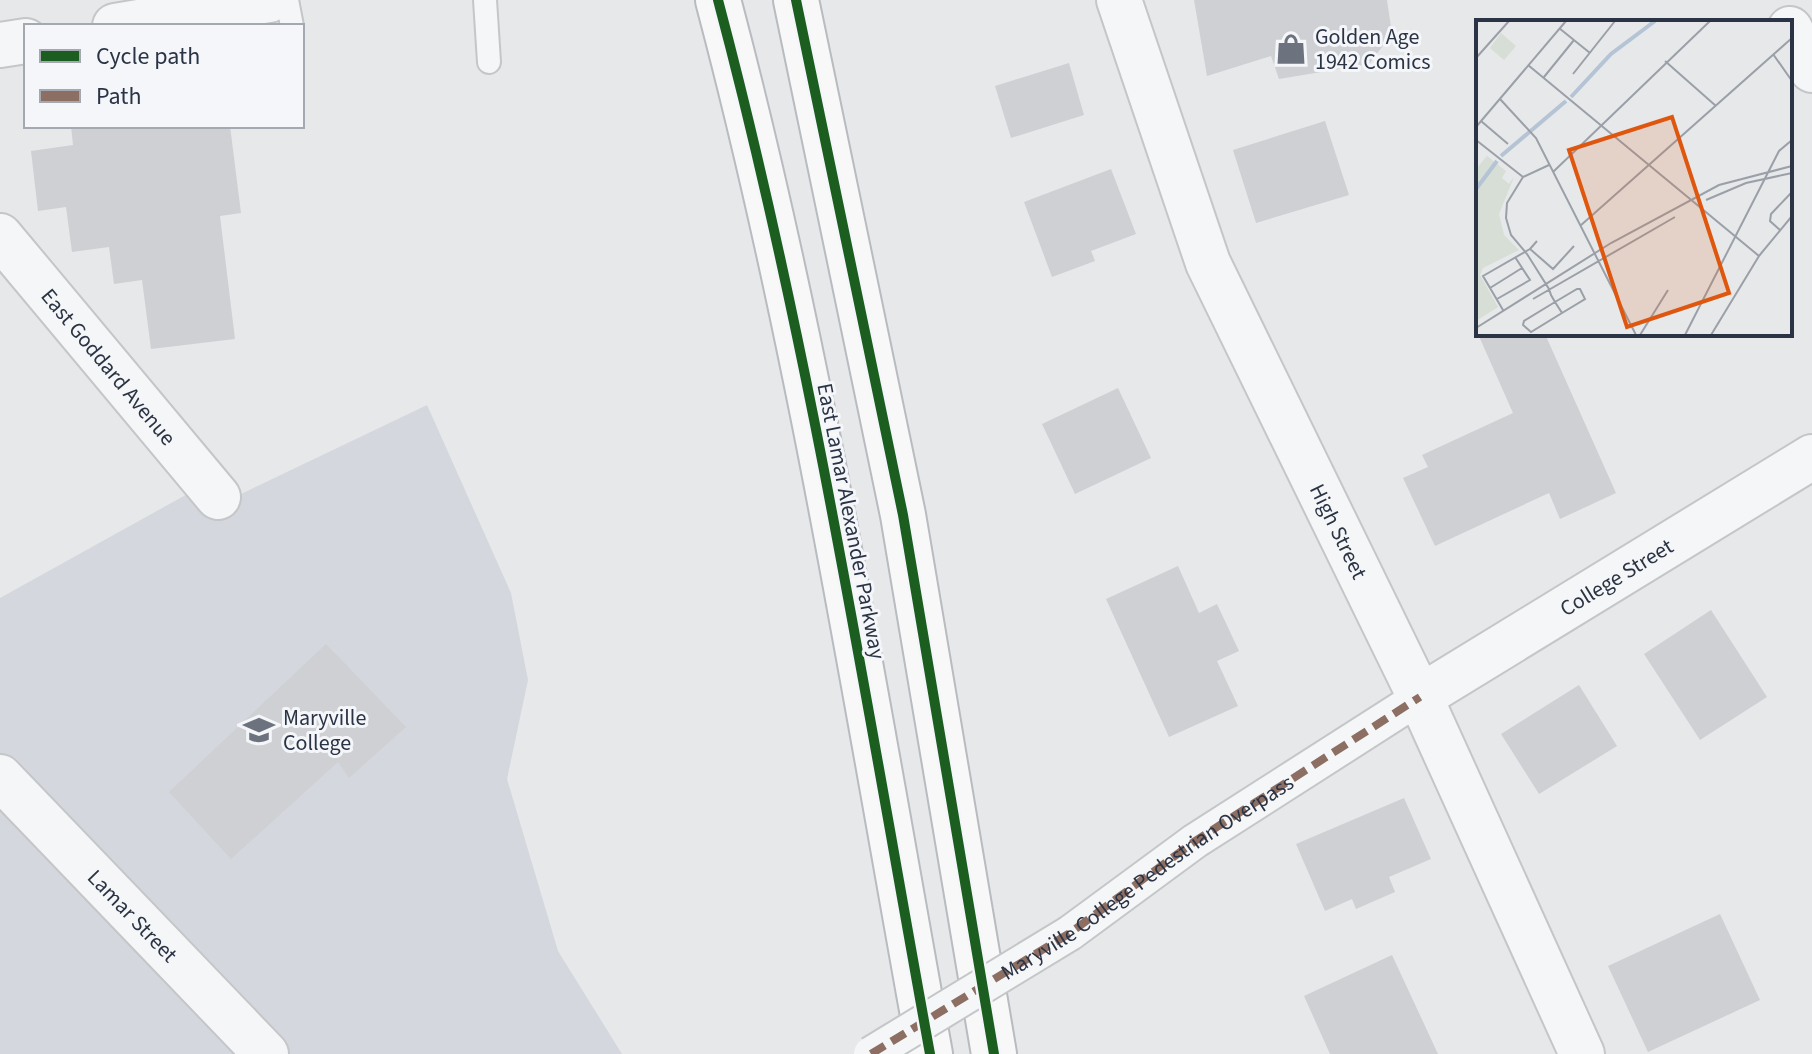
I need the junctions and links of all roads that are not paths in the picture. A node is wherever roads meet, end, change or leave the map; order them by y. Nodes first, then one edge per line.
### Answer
1 (269, 0) edge
2 (287, 0) edge
3 (485, 0) edge
4 (718, 0) edge
5 (796, 0) edge
6 (1119, 0) edge
7 (1775, 0) edge
8 (1785, 20) edge
9 (127, 24) edge
10 (292, 24) edge
11 (1792, 33) edge
12 (24, 41) edge
13 (0, 45) edge
14 (489, 62) dead end
15 (1812, 70) edge
16 (0, 236) edge
17 (1812, 457) edge
18 (218, 497) dead end
19 (1420, 697) junction
20 (0, 777) edge
21 (266, 1054) edge
22 (871, 1054) edge
23 (930, 1054) edge
24 (994, 1054) edge
25 (1582, 1054) edge

1 - 9 street
2 - 10 lane
3 - 14 lane
4 - 23 highway, East Lamar Alexander Parkway
5 - 24 highway
6 - 19 street, High Street
7 - 8 street
11 - 15 street
12 - 13 street
16 - 18 street, East Goddard Avenue
17 - 19 street, College Street
19 - 22 street, Maryville College Pedestrian Overpass, bridge
19 - 25 street, High Street
20 - 21 street, Lamar Street

